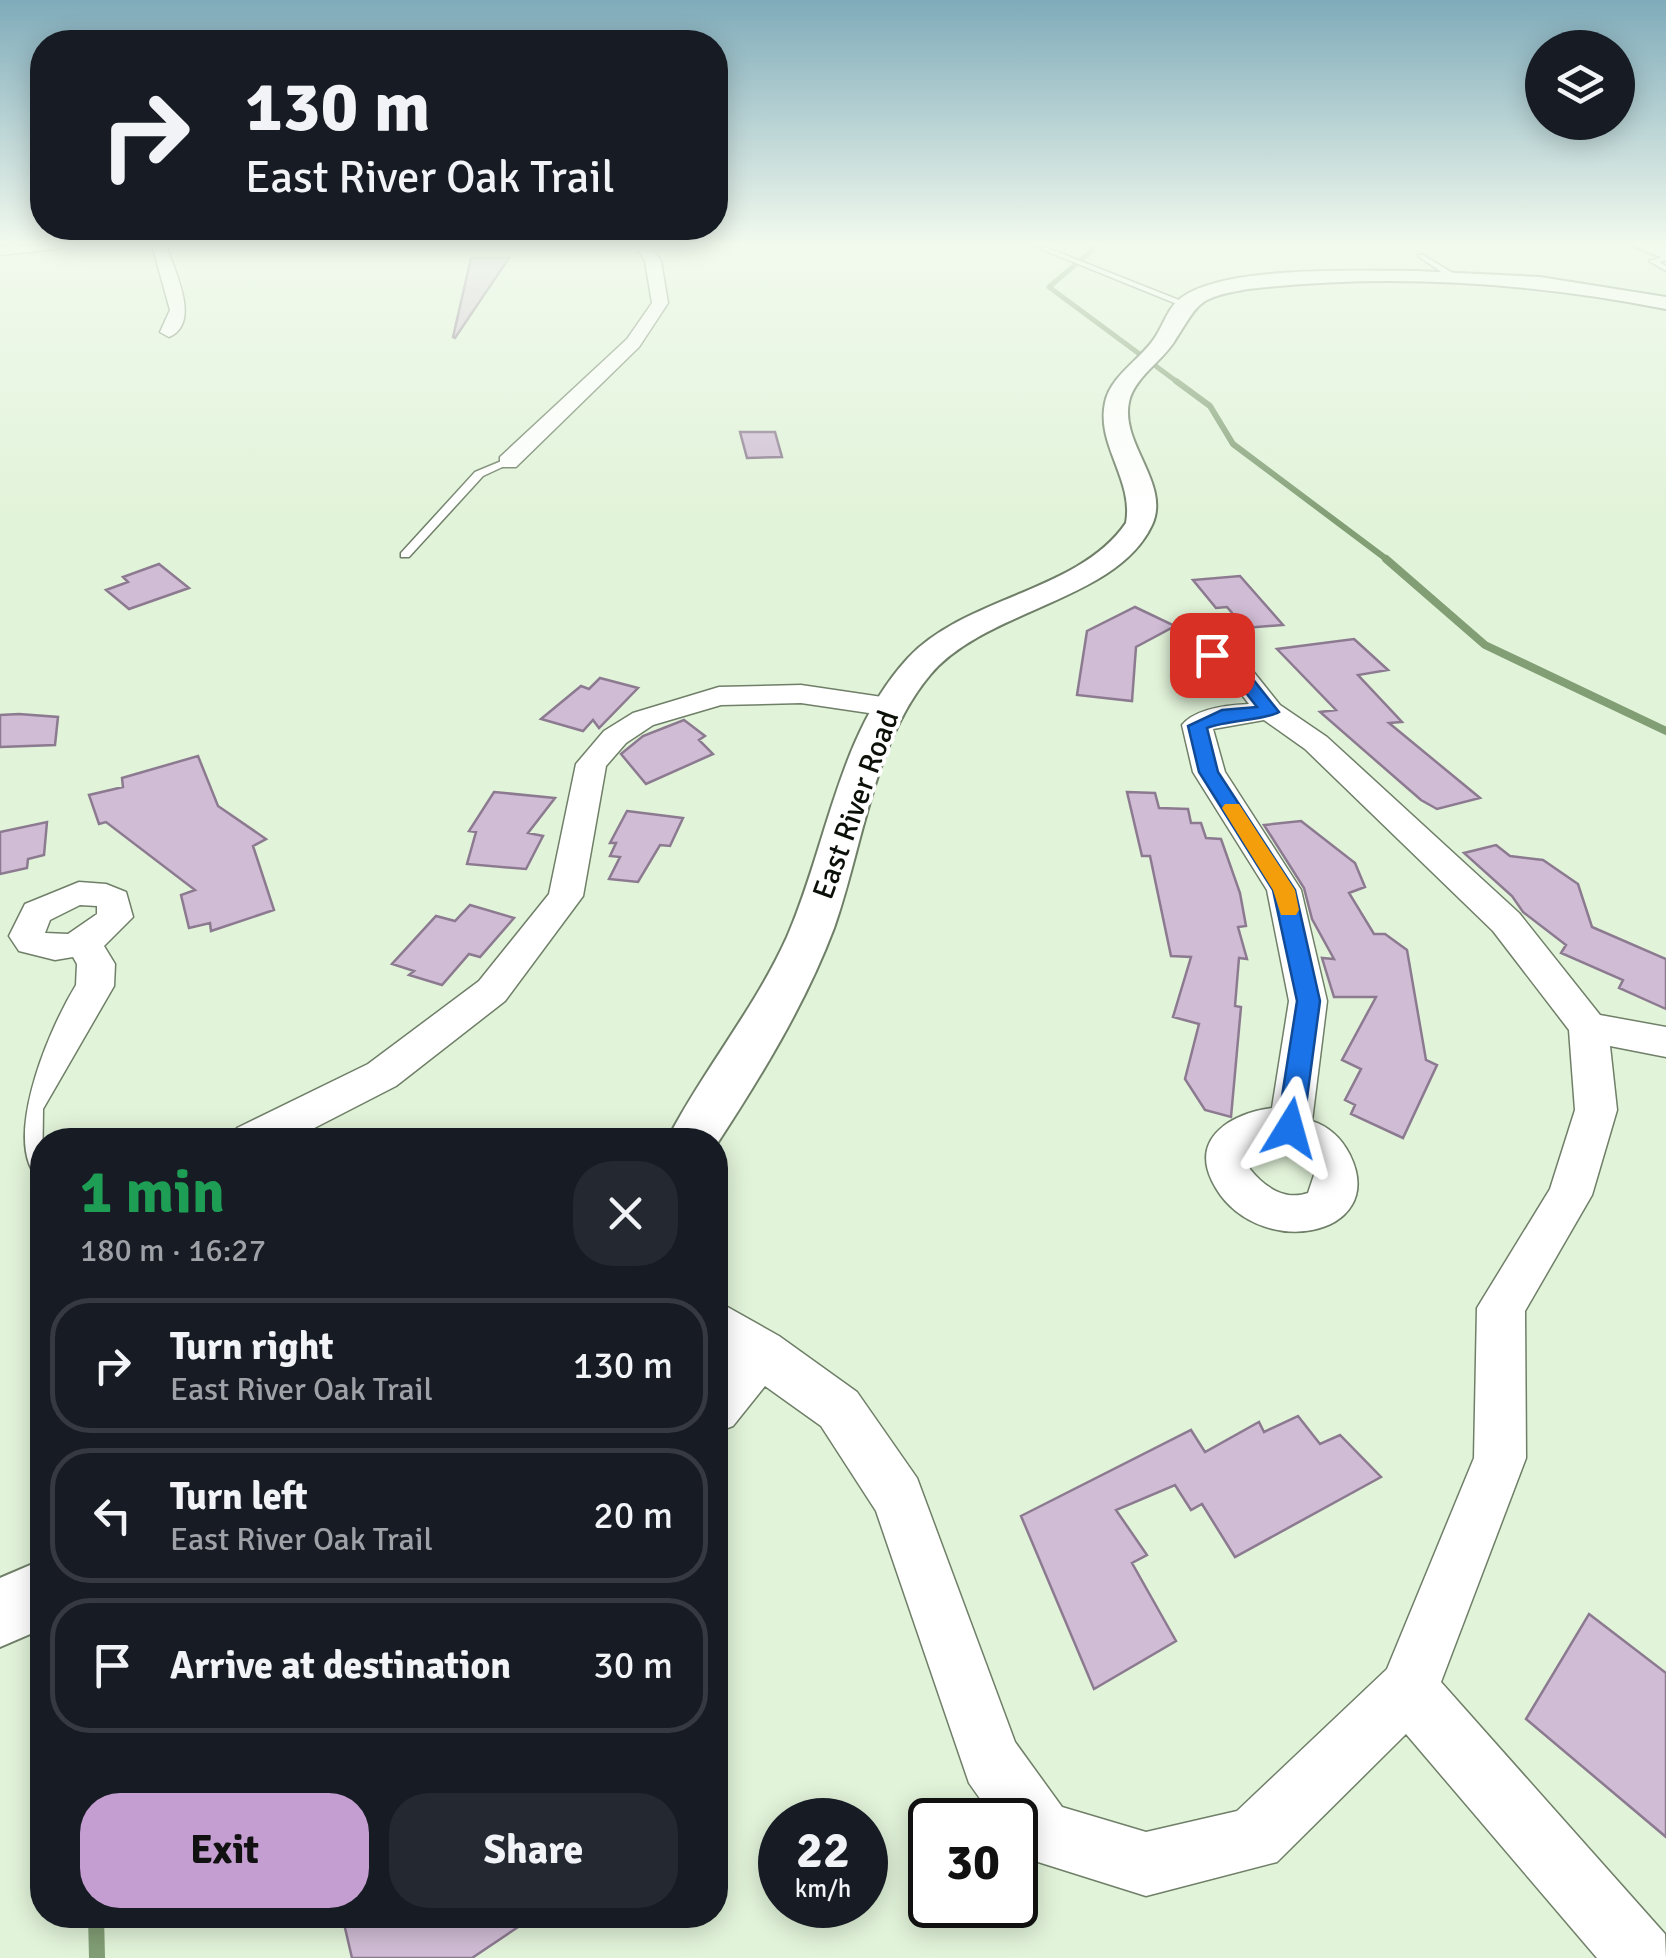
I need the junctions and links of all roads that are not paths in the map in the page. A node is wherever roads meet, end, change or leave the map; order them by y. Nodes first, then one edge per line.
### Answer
1 (637, 336) edge
2 (1168, 336) edge
3 (508, 462) joint
4 (405, 556) dead end
5 (1212, 655) dead end
6 (889, 708) junction
7 (1270, 712) junction
8 (82, 942) dead end
9 (1588, 1027) junction
10 (1666, 1042) edge
11 (276, 1128) edge
12 (699, 1128) edge
13 (1290, 1128) dead end
14 (30, 1157) edge
15 (728, 1330) edge
16 (762, 1352) junction
17 (728, 1393) edge
18 (30, 1599) edge
19 (0, 1612) edge
20 (1408, 1690) junction
21 (1641, 1958) edge

1 - 3 street
2 - 6 street, East River Road
3 - 4 lane
5 - 7 street
6 - 11 street
6 - 12 street, East River Road
7 - 9 street
7 - 13 street
8 - 14 street
9 - 10 street
9 - 20 street
15 - 16 street
16 - 17 street
16 - 20 street
18 - 19 street
20 - 21 street

